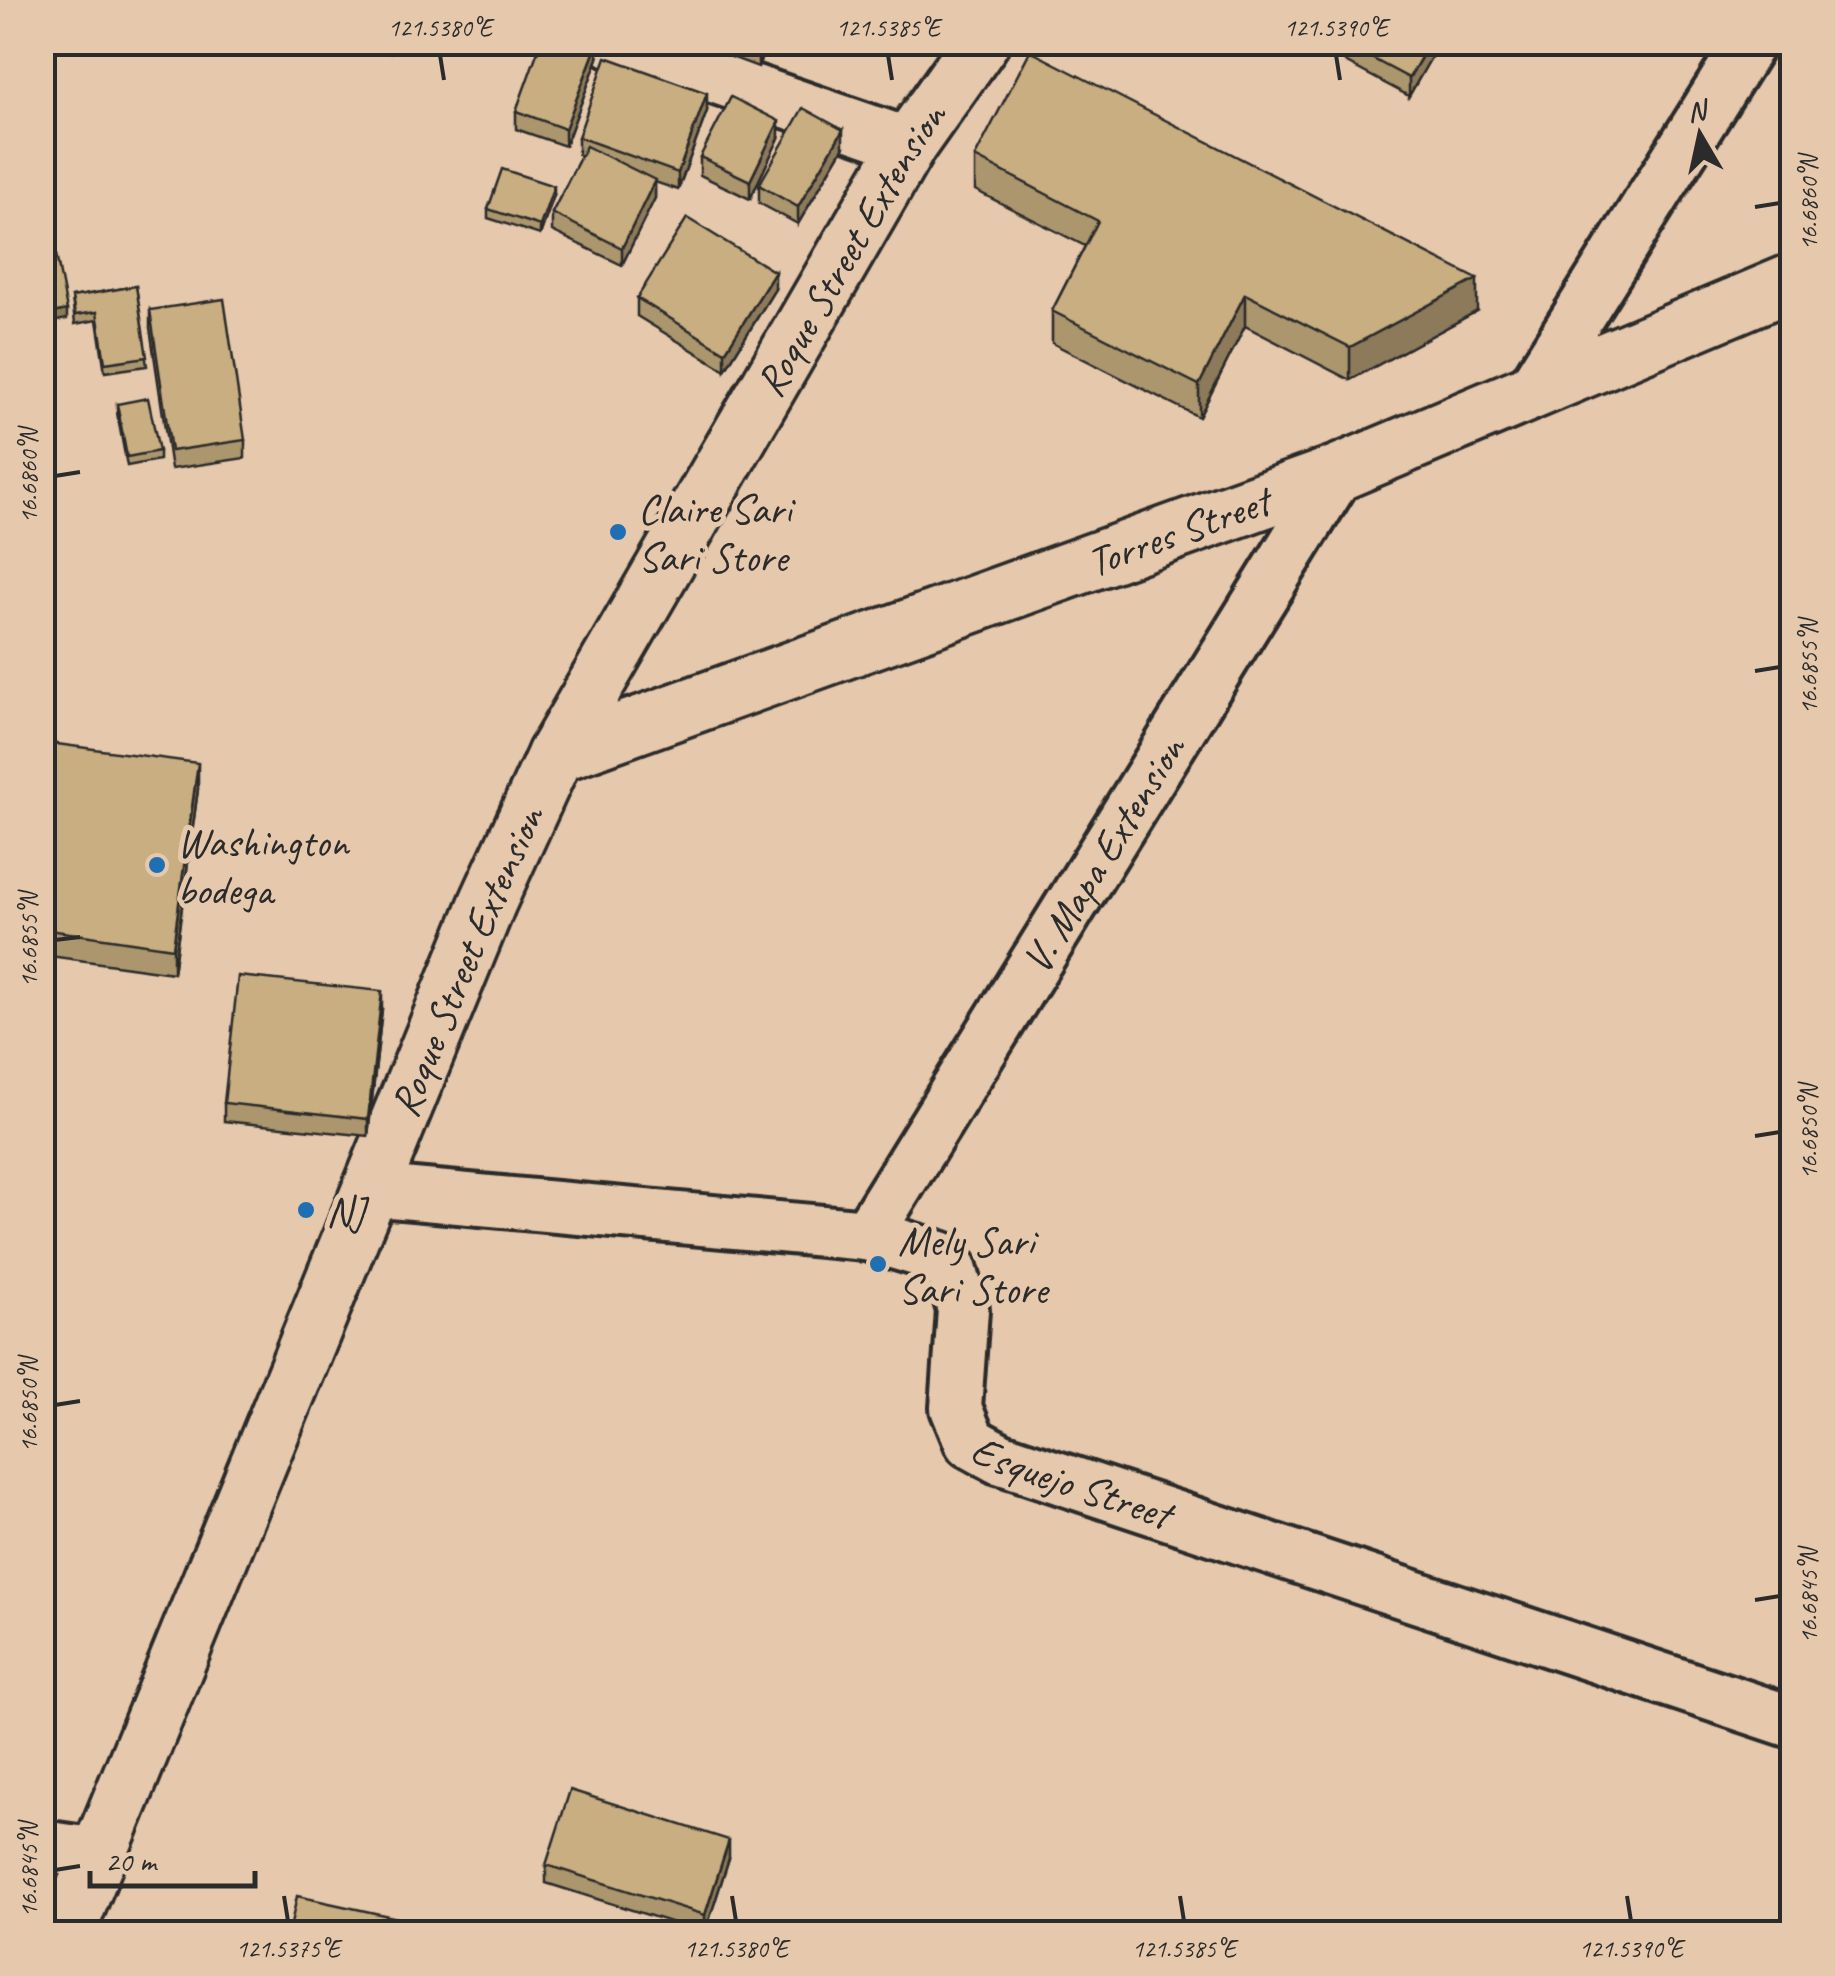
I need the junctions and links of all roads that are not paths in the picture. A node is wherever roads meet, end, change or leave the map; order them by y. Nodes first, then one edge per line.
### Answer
1 (612, 42) edge
2 (981, 42) edge
3 (1750, 42) edge
4 (909, 144) junction
5 (1792, 282) edge
6 (1532, 390) junction
7 (1338, 473) junction
8 (555, 755) junction
9 (369, 1190) junction
10 (867, 1234) junction
11 (1792, 1722) edge
12 (42, 1846) edge
13 (98, 1854) junction
14 (66, 1934) edge

1 - 4 street
2 - 4 street, Roque Street Extension
3 - 6 street
4 - 8 street, Roque Street Extension
5 - 6 street, Torres Street
6 - 7 street, Torres Street
7 - 8 street, Torres Street
7 - 10 street, V. Mapa Extension
8 - 9 street, Roque Street Extension
9 - 10 street, Esquejo Street
9 - 13 street, Roque Street Extension
10 - 11 street, Esquejo Street
12 - 13 street
13 - 14 street, Roque Street Extension

